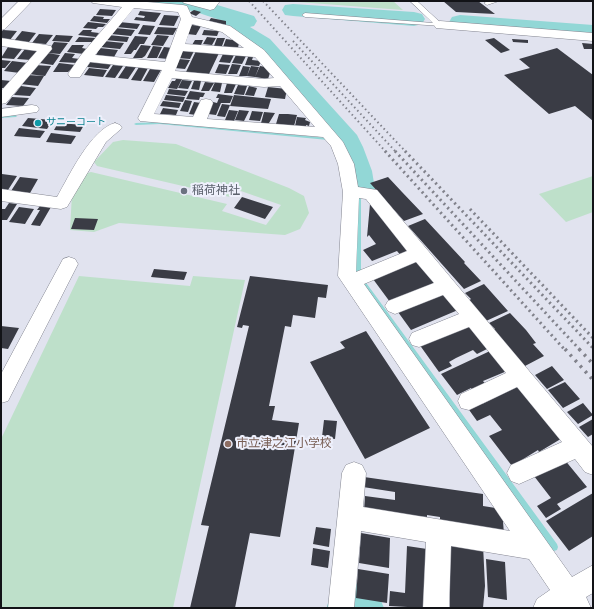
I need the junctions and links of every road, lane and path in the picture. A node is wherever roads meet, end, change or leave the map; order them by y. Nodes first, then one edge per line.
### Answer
1 (26, 1) edge
2 (102, 1) edge
3 (214, 1) edge
4 (413, 1) edge
5 (496, 1) edge
6 (128, 3) edge
7 (487, 3) dead end
8 (187, 6) edge
9 (305, 15) dead end
10 (1, 26) edge
11 (440, 26) junction
12 (593, 37) edge
13 (1, 42) edge
14 (178, 46) junction
15 (259, 53) junction
16 (86, 58) junction
17 (169, 71) junction
18 (75, 74) dead end
19 (284, 82) junction
20 (1, 100) edge
21 (206, 103) dead end
22 (32, 109) dead end
23 (1, 113) edge
24 (198, 122) junction
25 (115, 128) dead end
26 (329, 133) junction
27 (352, 192) junction
28 (1, 195) edge
29 (419, 253) junction
30 (69, 264) dead end
31 (351, 282) junction
32 (447, 286) junction
33 (395, 306) dead end
34 (472, 317) junction
35 (419, 339) dead end
36 (520, 376) junction
37 (1, 394) edge
38 (469, 401) dead end
39 (578, 446) junction
40 (593, 464) edge
41 (354, 473) dead end
42 (518, 473) dead end
43 (349, 517) junction
44 (439, 532) junction
45 (536, 548) junction
46 (593, 578) edge
47 (573, 601) edge
48 (341, 608) edge
49 (436, 608) edge
50 (546, 608) edge

1 - 10 street
2 - 6 street
3 - 8 street
4 - 11 lane
5 - 7 lane
6 - 8 street
6 - 16 street
8 - 14 street
8 - 15 street
9 - 11 lane
11 - 12 street
13 - 20 street
14 - 15 street
14 - 17 street
15 - 19 street
16 - 17 street
16 - 18 street
17 - 19 street
17 - 24 street
19 - 26 street
21 - 24 street
22 - 23 street
24 - 26 street
25 - 28 street
26 - 27 street
27 - 29 street
27 - 31 street
29 - 31 street
29 - 32 street
30 - 37 street
31 - 45 street
32 - 33 street
32 - 34 street
34 - 35 street
34 - 36 street
36 - 38 street
36 - 39 street
39 - 40 street
39 - 42 street
41 - 43 street
43 - 44 street
43 - 48 street
44 - 45 street
44 - 49 street
45 - 47 street
46 - 47 street
47 - 50 street

